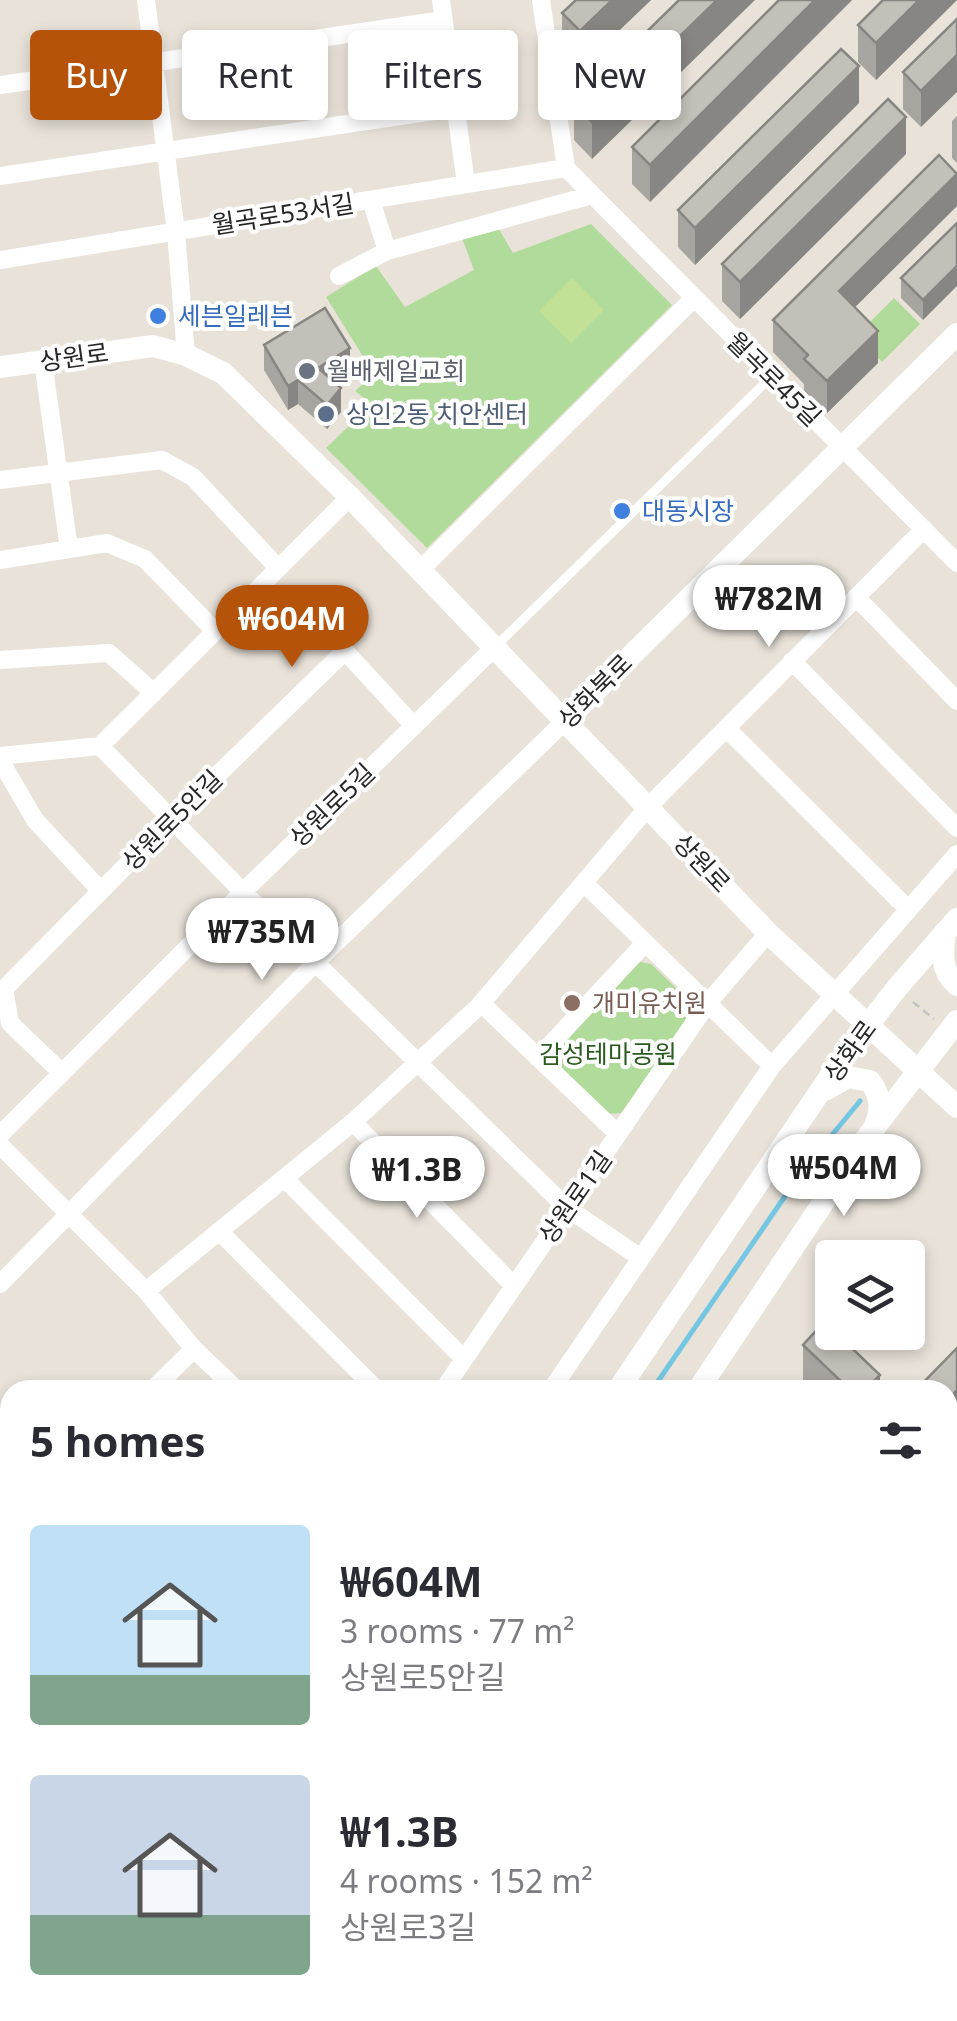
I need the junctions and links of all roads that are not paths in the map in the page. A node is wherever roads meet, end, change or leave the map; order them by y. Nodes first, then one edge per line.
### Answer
1 (146, 0) edge
2 (440, 0) edge
3 (541, 0) edge
4 (443, 20) junction
5 (150, 30) edge
6 (444, 30) edge
7 (162, 62) edge
8 (30, 81) edge
9 (0, 85) edge
10 (161, 120) edge
11 (375, 120) edge
12 (456, 120) edge
13 (165, 152) junction
14 (566, 168) junction
15 (0, 176) edge
16 (466, 184) junction
17 (592, 194) junction
18 (371, 200) junction
19 (176, 232) junction
20 (387, 251) junction
21 (0, 260) edge
22 (338, 276) dead end
23 (694, 298) junction
24 (957, 334) edge
25 (186, 355) junction
26 (43, 361) junction
27 (0, 368) edge
28 (771, 376) junction
29 (841, 448) junction
30 (60, 471) junction
31 (0, 480) edge
32 (350, 498) junction
33 (924, 529) junction
34 (69, 549) junction
35 (0, 560) edge
36 (957, 562) edge
37 (278, 568) junction
38 (420, 570) junction
39 (856, 597) junction
40 (215, 631) junction
41 (496, 647) junction
42 (0, 660) edge
43 (792, 661) junction
44 (154, 693) junction
45 (957, 700) edge
46 (564, 722) junction
47 (414, 726) junction
48 (726, 728) junction
49 (100, 746) junction
50 (0, 758) edge
51 (649, 806) junction
52 (172, 819) junction
53 (957, 828) edge
54 (957, 854) edge
55 (584, 883) junction
56 (100, 891) junction
57 (242, 892) junction
58 (908, 909) junction
59 (951, 925) edge
60 (768, 933) junction
61 (645, 943) junction
62 (316, 962) junction
63 (2, 983) edge
64 (957, 985) edge
65 (833, 992) junction
66 (481, 1003) junction
67 (708, 1004) junction
68 (957, 1022) edge
69 (868, 1025) junction
70 (538, 1058) junction
71 (417, 1064) junction
72 (772, 1066) junction
73 (919, 1068) junction
74 (62, 1073) junction
75 (818, 1095) junction
76 (957, 1106) edge
77 (353, 1122) junction
78 (873, 1129) junction
79 (0, 1134) edge
80 (618, 1134) junction
81 (0, 1145) edge
82 (284, 1178) junction
83 (567, 1208) junction
84 (69, 1214) junction
85 (219, 1232) junction
86 (641, 1258) junction
87 (0, 1284) edge
88 (514, 1286) junction
89 (146, 1291) junction
90 (194, 1349) junction
91 (464, 1359) junction
92 (162, 1380) edge
93 (227, 1380) edge
94 (367, 1380) edge
95 (449, 1380) edge
96 (558, 1380) edge
97 (625, 1380) edge
98 (705, 1380) edge

1 - 5 street
2 - 4 street
3 - 14 street
4 - 6 street
4 - 7 street
8 - 9 street
10 - 13 street
11 - 13 street
12 - 16 street
13 - 15 street
13 - 19 street
14 - 16 street, 월곡로53서길
14 - 17 street, 월곡로45길
16 - 18 street, 월곡로53서길
17 - 20 street
17 - 23 street, 월곡로45길
18 - 19 street, 월곡로53서길
18 - 20 street
19 - 21 street, 월곡로53서길
19 - 25 street
20 - 22 street
23 - 28 street, 월곡로45길
23 - 38 street
24 - 29 street, 상화북로
25 - 26 street, 상원로
25 - 32 street, 상원로
26 - 27 street, 상원로
26 - 30 street
28 - 29 street, 월곡로45길
28 - 41 lane
29 - 33 street, 월곡로45길
29 - 46 street, 상화북로
30 - 31 street
30 - 34 street
30 - 37 street
32 - 37 street
32 - 38 street, 상원로
33 - 36 street, 월곡로45길
33 - 39 street
34 - 35 street
34 - 40 street
37 - 40 street
38 - 41 street, 상원로
39 - 43 street
39 - 45 street
40 - 44 street
41 - 46 street, 상원로
41 - 47 street, 상원로5길
42 - 44 street
43 - 48 street
43 - 53 street
44 - 49 street
46 - 51 street, 상원로
46 - 62 street, 상화북로
47 - 52 street, 상원로5안길
47 - 57 street, 상원로5길
48 - 51 street
48 - 58 street
49 - 50 street
49 - 52 street
50 - 56 street
51 - 55 street
51 - 60 street, 상원로
52 - 56 street, 상원로5안길
52 - 57 street
54 - 58 street
55 - 61 street
55 - 66 street
56 - 63 street, 상원로5안길
57 - 62 street
57 - 74 street, 상원로5길
58 - 65 street
59 - 64 street
59 - 69 street, 상화로
60 - 65 street, 상원로
60 - 67 street, 상원로1길
61 - 67 street
61 - 70 street
62 - 71 street
62 - 84 street, 상화북로
63 - 74 street, 상원로5안길
65 - 69 street, 상원로
65 - 72 street
66 - 70 street
66 - 71 street
67 - 72 street
67 - 80 street, 상원로1길
68 - 73 street
69 - 73 street, 상원로
69 - 75 street, 상화로
70 - 80 street
71 - 77 street
71 - 83 street
72 - 86 street
73 - 76 street, 상원로
73 - 78 street
74 - 79 street, 상원로5길
75 - 78 street
75 - 97 street, 상화로
77 - 82 street
77 - 88 street
78 - 98 street
80 - 83 street, 상원로1길
81 - 84 street
82 - 85 street
82 - 91 street
83 - 86 street
83 - 88 street, 상원로1길
84 - 87 street, 상화북로
84 - 89 street
85 - 89 street
85 - 94 street
86 - 96 street
88 - 91 street, 상원로1길
89 - 90 street
90 - 92 street
90 - 93 street
91 - 95 street, 상원로1길

